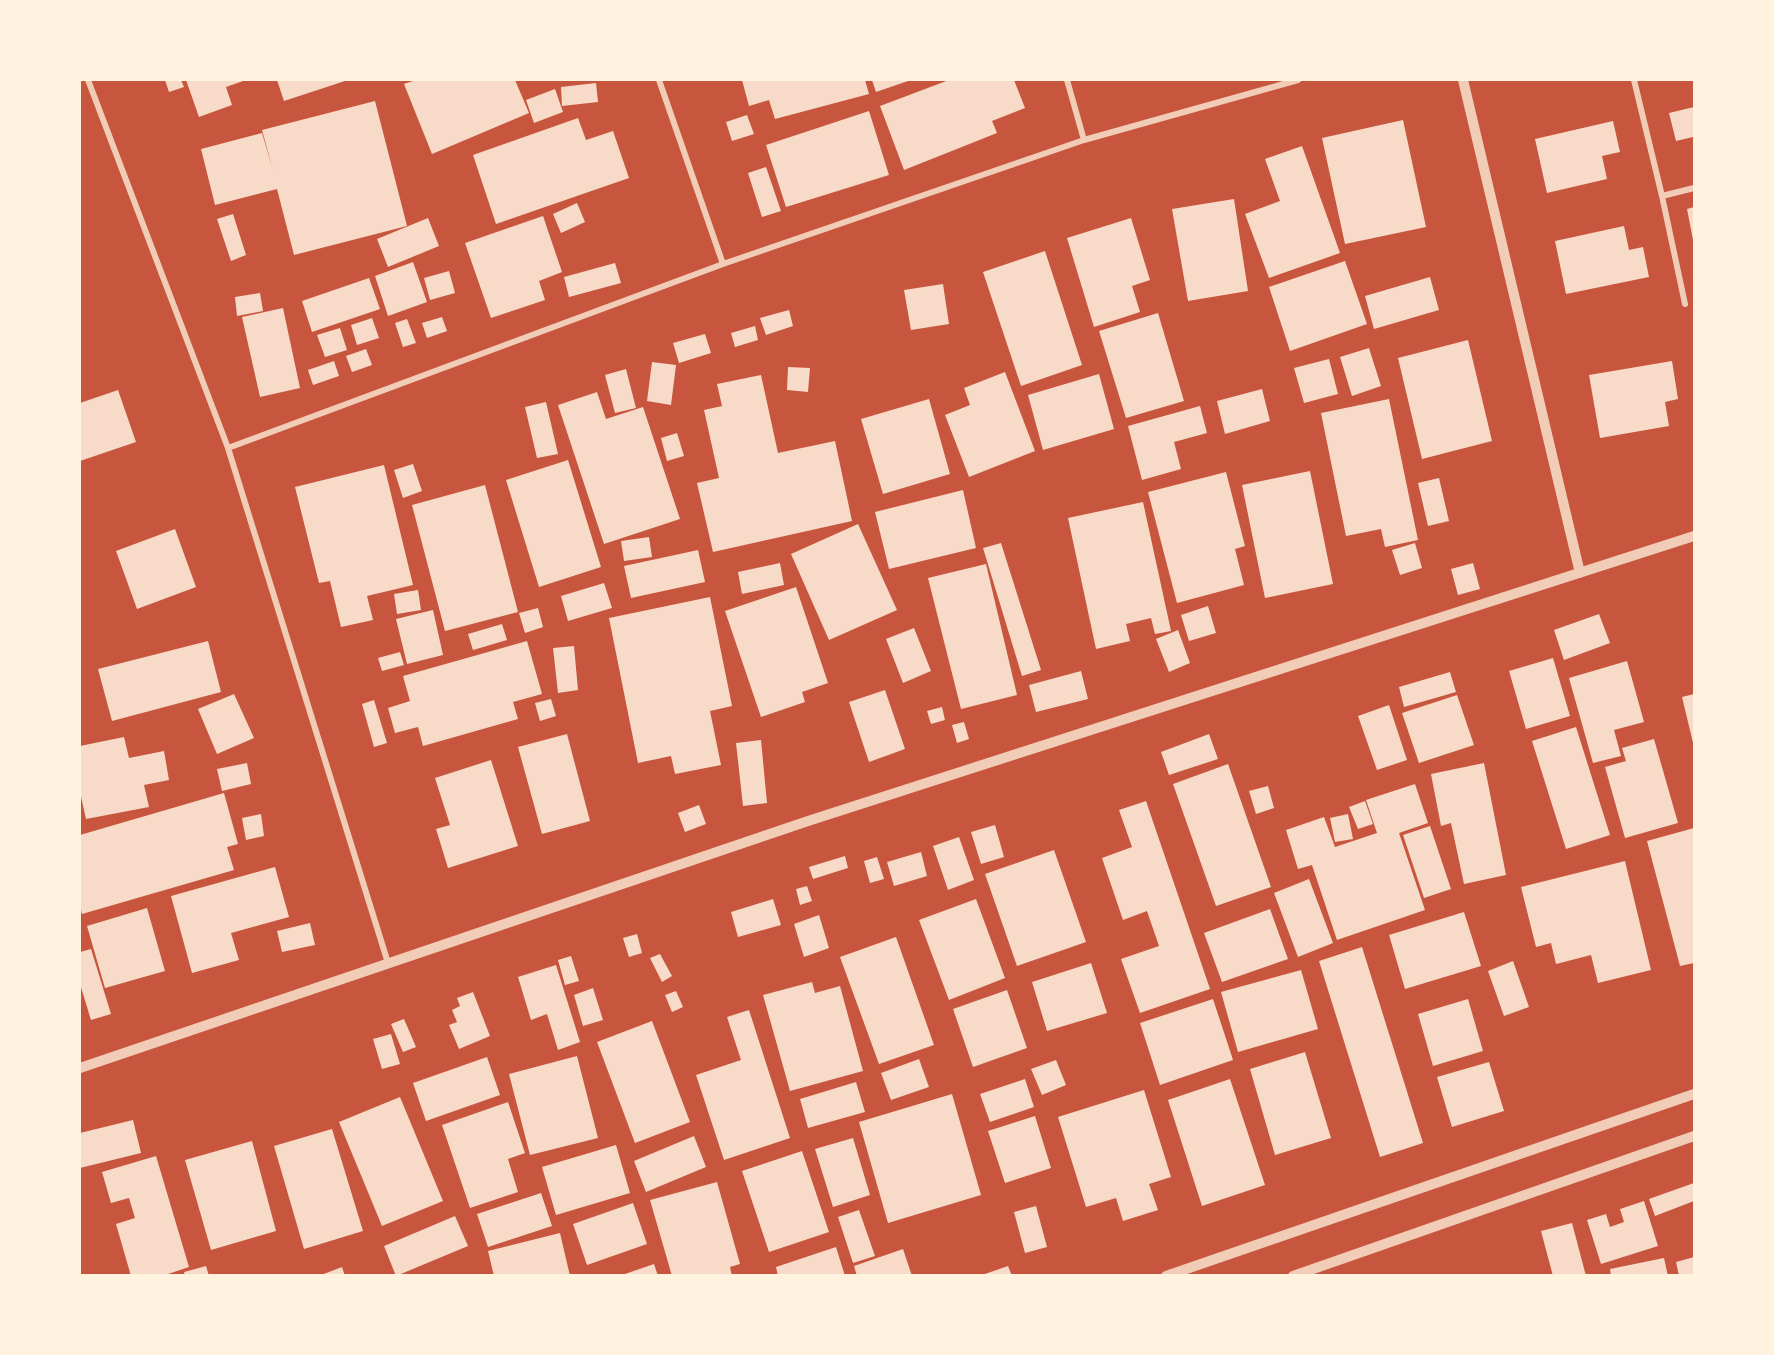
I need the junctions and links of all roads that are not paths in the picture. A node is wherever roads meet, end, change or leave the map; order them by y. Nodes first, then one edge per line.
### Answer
1 (88, 80) edge
2 (659, 80) edge
3 (1067, 80) edge
4 (1298, 80) edge
5 (1463, 80) edge
6 (1634, 80) edge
7 (1084, 140) junction
8 (1695, 188) edge
9 (1662, 196) junction
10 (723, 264) junction
11 (1684, 304) dead end
12 (228, 448) junction
13 (1695, 536) edge
14 (1580, 573) junction
15 (388, 963) junction
16 (80, 1068) edge
17 (1695, 1094) edge
18 (1695, 1136) edge
19 (1166, 1275) edge
20 (1293, 1275) edge

1 - 12 street
2 - 10 street
3 - 7 street
4 - 7 street
5 - 14 street
6 - 9 street
7 - 10 street
8 - 9 street
9 - 11 street
10 - 12 street
12 - 15 street
13 - 14 street
14 - 15 street
15 - 16 street
17 - 19 street
18 - 20 street

